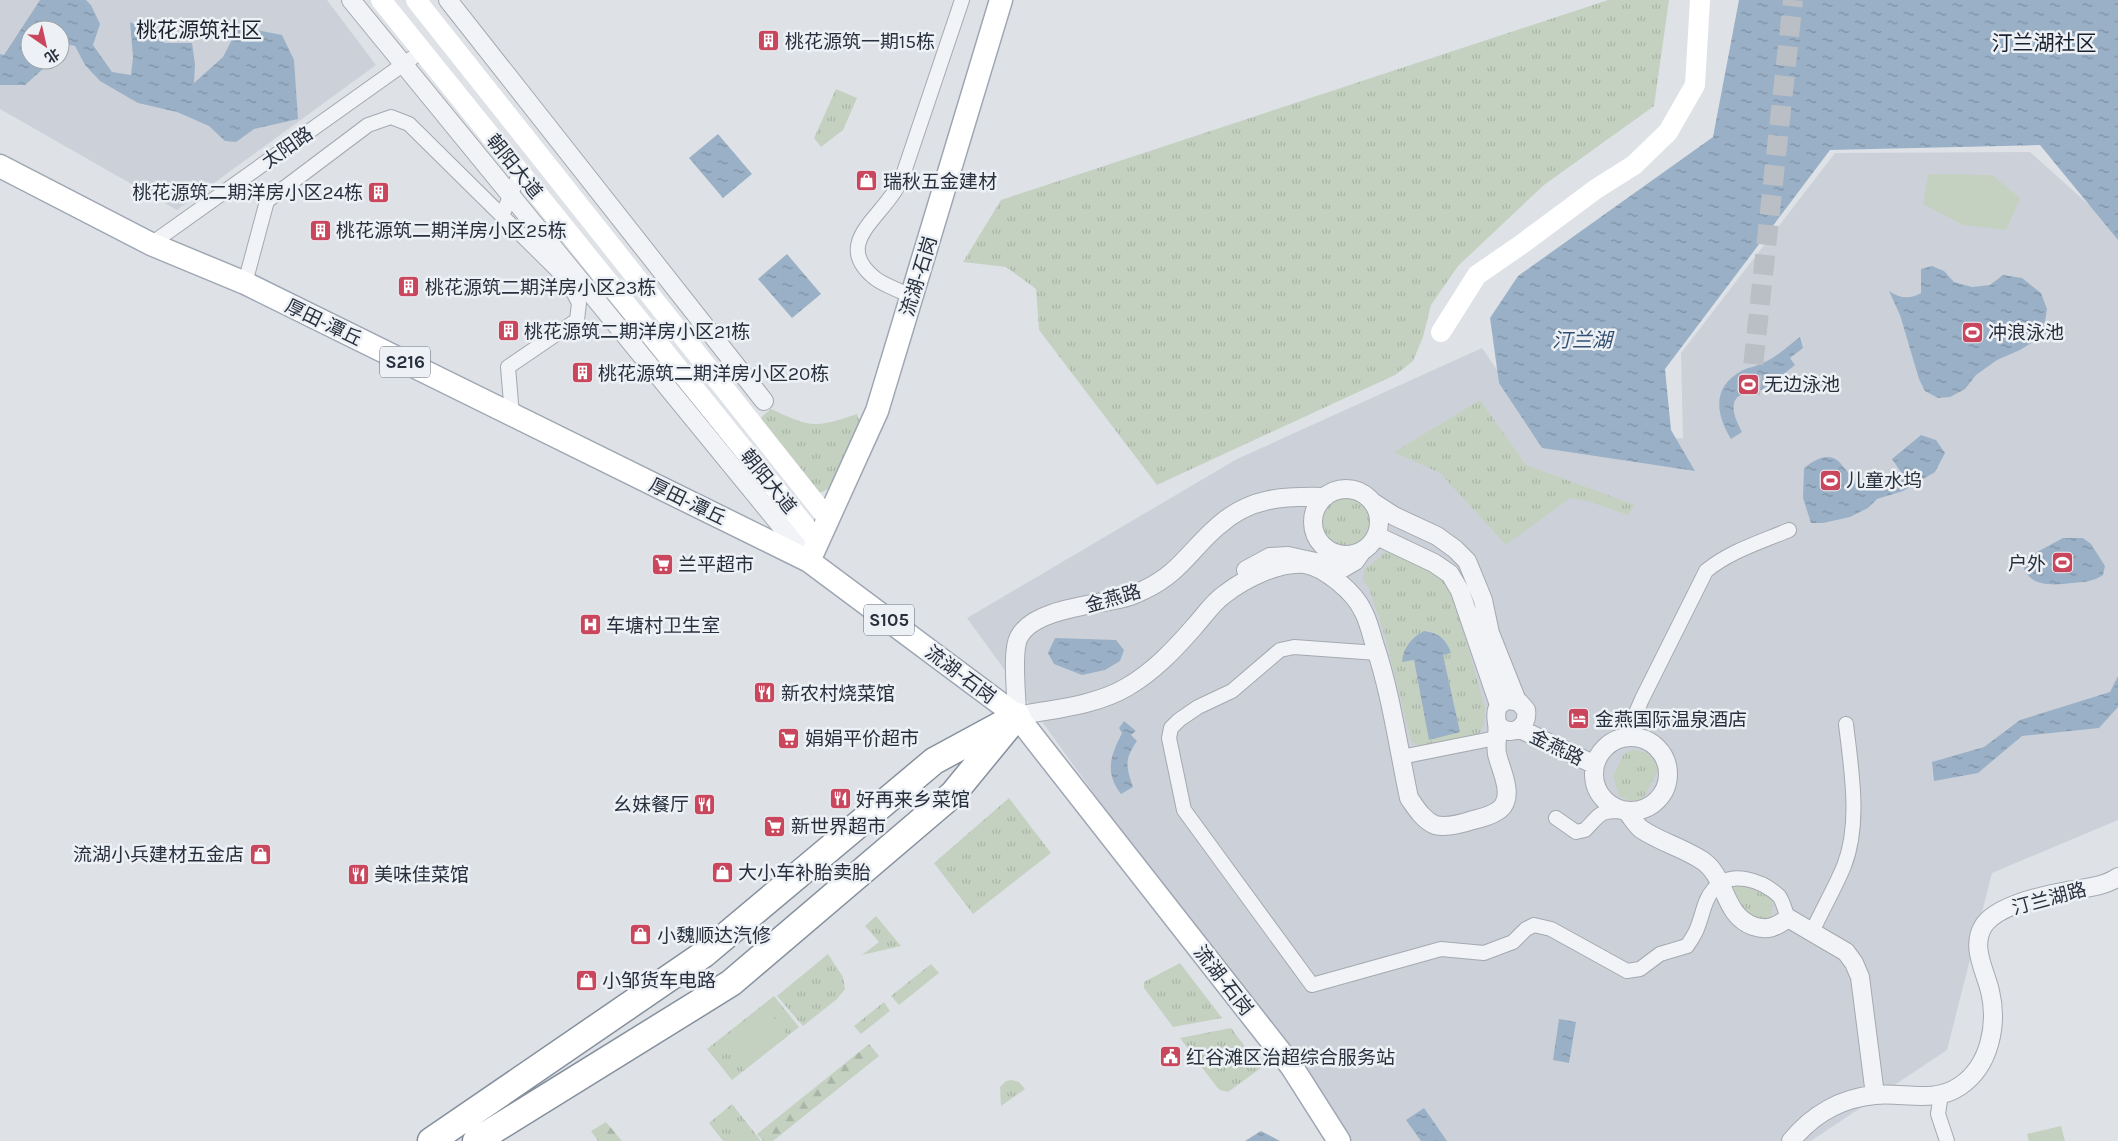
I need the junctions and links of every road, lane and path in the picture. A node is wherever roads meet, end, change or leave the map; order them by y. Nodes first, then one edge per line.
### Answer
1 (351, 0) edge
2 (381, 0) edge
3 (416, 0) edge
4 (448, 0) edge
5 (962, 0) edge
6 (1001, 0) edge
7 (1700, 0) edge
8 (422, 51) junction
9 (403, 65) junction
10 (0, 166) edge
11 (520, 172) junction
12 (511, 195) junction
13 (502, 216) junction
14 (151, 244) junction
15 (245, 283) junction
16 (912, 296) junction
17 (1441, 332) dead end
18 (764, 402) dead end
19 (512, 415) junction
20 (1321, 502) junction
21 (1374, 504) junction
22 (828, 519) junction
23 (1789, 530) dead end
24 (1377, 536) junction
25 (814, 551) junction
26 (1359, 556) junction
27 (1363, 611) junction
28 (1377, 653) junction
29 (1508, 703) junction
30 (1017, 716) junction
31 (1846, 724) dead end
32 (1520, 727) junction
33 (1625, 738) junction
34 (1496, 740) junction
35 (1401, 760) junction
36 (1597, 761) junction
37 (1626, 811) junction
38 (1556, 818) dead end
39 (2118, 877) edge
40 (1721, 884) junction
41 (1788, 918) junction
42 (1812, 932) junction
43 (1941, 1094) junction
44 (1875, 1095) junction
45 (431, 1141) edge
46 (476, 1141) edge
47 (1339, 1141) edge
48 (1791, 1141) edge
49 (1947, 1141) edge

1 - 9 street
2 - 8 main road, 朝阳大道
3 - 22 main road, 朝阳大道
4 - 18 street
5 - 16 street
6 - 16 main road, 流湖-石岗
7 - 17 main road
8 - 9 street, 太阳路
8 - 11 main road, 朝阳大道
9 - 12 street
9 - 14 street, 太阳路
10 - 14 main road, 厚田-潭丘 / S216
11 - 12 street
11 - 25 main road, 朝阳大道
12 - 13 street
12 - 25 street
13 - 15 street
13 - 19 street
14 - 15 main road, 厚田-潭丘 / S216
15 - 19 main road, 厚田-潭丘 / S216
16 - 22 main road, 流湖-石岗
19 - 25 main road, 厚田-潭丘 / S216
20 - 21 street, 金燕路
20 - 26 street
20 - 30 street, 金燕路
21 - 24 street
21 - 29 street, 金燕路
22 - 25 main road, 流湖-石岗
23 - 33 street
24 - 26 street
24 - 29 street, 金燕路
25 - 30 main road, 流湖-石岗 / S105
26 - 27 street, 金燕路
26 - 30 street
27 - 28 street, 金燕路
27 - 30 street, 金燕路
28 - 35 street, 金燕路
28 - 40 street
29 - 32 street, 金燕路
29 - 34 street, 金燕路
30 - 45 highway
30 - 46 highway
30 - 47 main road, 流湖-石岗 / S105
31 - 42 street
32 - 34 street, 金燕路
32 - 34 street, 金燕路
32 - 36 street, 金燕路
33 - 36 street, 金燕路
33 - 37 street
34 - 35 street
34 - 35 street, 金燕路
36 - 37 street, 金燕路
37 - 38 street
37 - 40 street, 金燕路
39 - 43 street, 汀兰湖路
40 - 41 street
40 - 41 street, 金燕路
41 - 42 street
42 - 44 street
43 - 44 street, 汀兰湖路
43 - 49 street
44 - 48 street, 汀兰湖路

